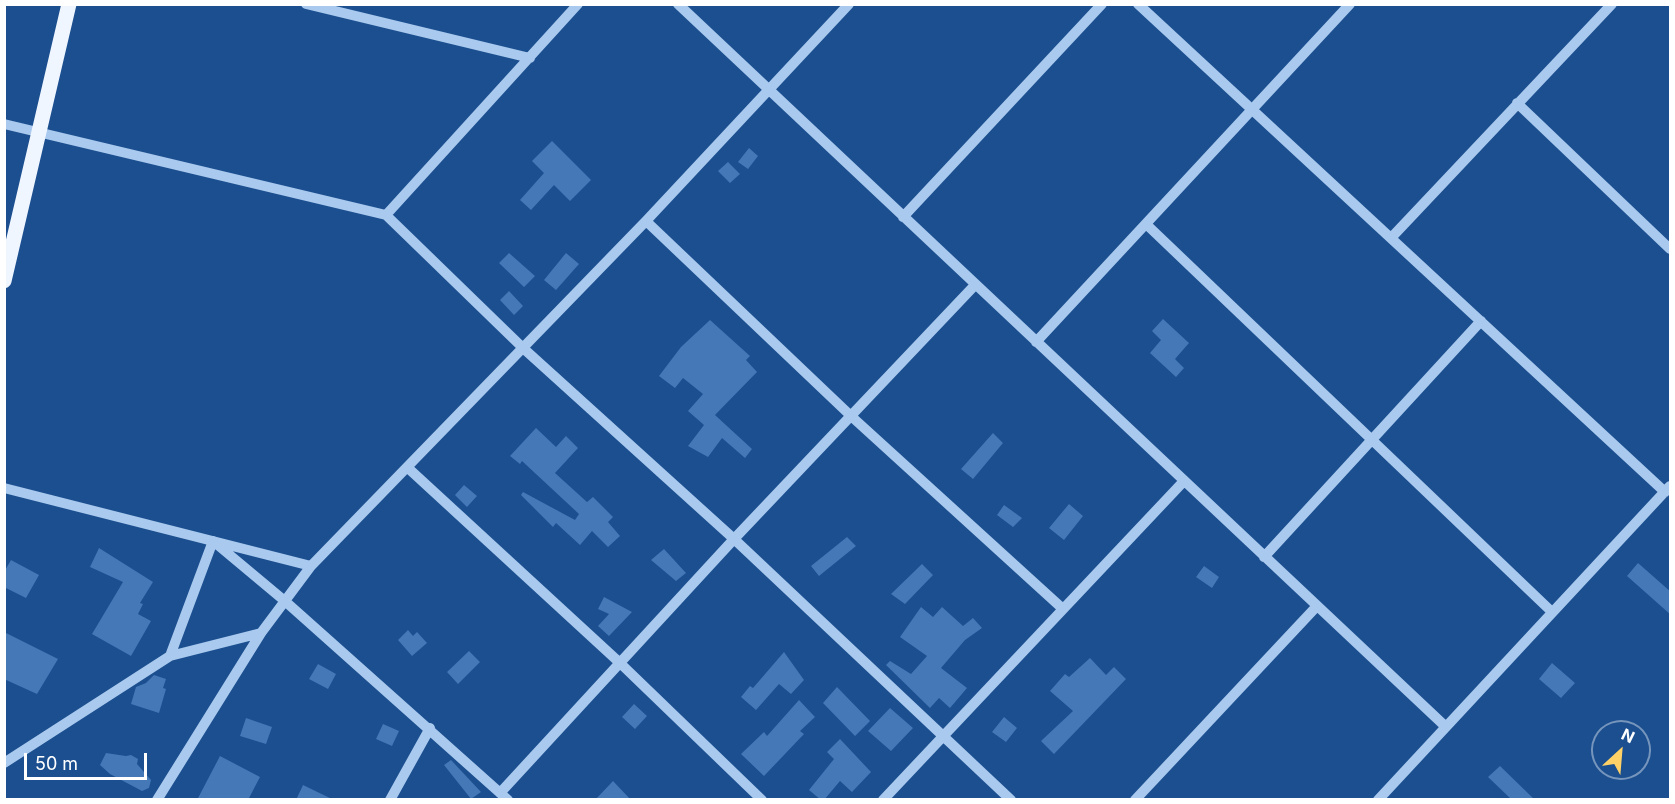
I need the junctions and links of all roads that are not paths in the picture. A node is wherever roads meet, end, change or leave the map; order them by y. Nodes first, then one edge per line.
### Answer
1 (69, 4) edge
2 (306, 4) edge
3 (578, 4) edge
4 (678, 4) edge
5 (849, 4) edge
6 (1102, 4) edge
7 (1138, 4) edge
8 (1350, 4) edge
9 (1612, 4) edge
10 (530, 58) junction
11 (768, 90) junction
12 (1517, 104) junction
13 (1252, 110) junction
14 (4, 124) edge
15 (38, 132) junction
16 (386, 215) junction
17 (903, 217) junction
18 (646, 221) junction
19 (1146, 224) junction
20 (1391, 238) junction
21 (1671, 249) edge
22 (4, 281) edge
23 (975, 285) junction
24 (1481, 321) junction
25 (1036, 342) junction
26 (523, 348) junction
27 (851, 416) junction
28 (1371, 441) junction
29 (408, 468) junction
30 (1184, 481) junction
31 (4, 488) edge
32 (1668, 489) edge
33 (734, 540) junction
34 (213, 541) junction
35 (1264, 557) junction
36 (312, 566) junction
37 (286, 602) junction
38 (1317, 606) junction
39 (1063, 609) junction
40 (1552, 612) junction
41 (261, 633) junction
42 (170, 656) junction
43 (620, 663) junction
44 (1446, 727) junction
45 (430, 728) junction
46 (944, 736) junction
47 (4, 763) edge
48 (504, 796) edge
49 (157, 800) edge
50 (390, 800) edge
51 (762, 800) edge
52 (884, 800) edge
53 (1011, 800) edge
54 (1135, 800) edge
55 (1378, 800) edge

1 - 15 main road
2 - 10 street
3 - 10 street
4 - 11 street
5 - 11 street
6 - 17 street
7 - 13 street
8 - 13 street
9 - 12 street
10 - 16 street
11 - 17 street
11 - 18 street
12 - 20 street
12 - 21 street
13 - 19 street
13 - 20 street
14 - 15 street
15 - 16 street
15 - 22 main road
16 - 26 street
17 - 23 street
18 - 26 street
18 - 27 street
19 - 25 street
19 - 28 street
20 - 24 street
23 - 25 street
23 - 27 street
24 - 28 street
24 - 32 street
25 - 30 street
26 - 29 street
26 - 33 street
27 - 33 street
27 - 39 street
28 - 35 street
28 - 40 street
29 - 36 street
29 - 43 street
30 - 35 street
30 - 39 street
31 - 34 street
32 - 40 street
33 - 43 street
33 - 46 street
34 - 36 street
34 - 37 street
34 - 42 street
35 - 38 street
36 - 37 street
37 - 41 street
37 - 45 street
38 - 44 street
38 - 54 street
39 - 46 street
40 - 44 street
41 - 42 street
41 - 49 street
42 - 47 street
43 - 48 street
43 - 51 street
44 - 55 street
45 - 48 street
45 - 50 street
46 - 52 street
46 - 53 street

